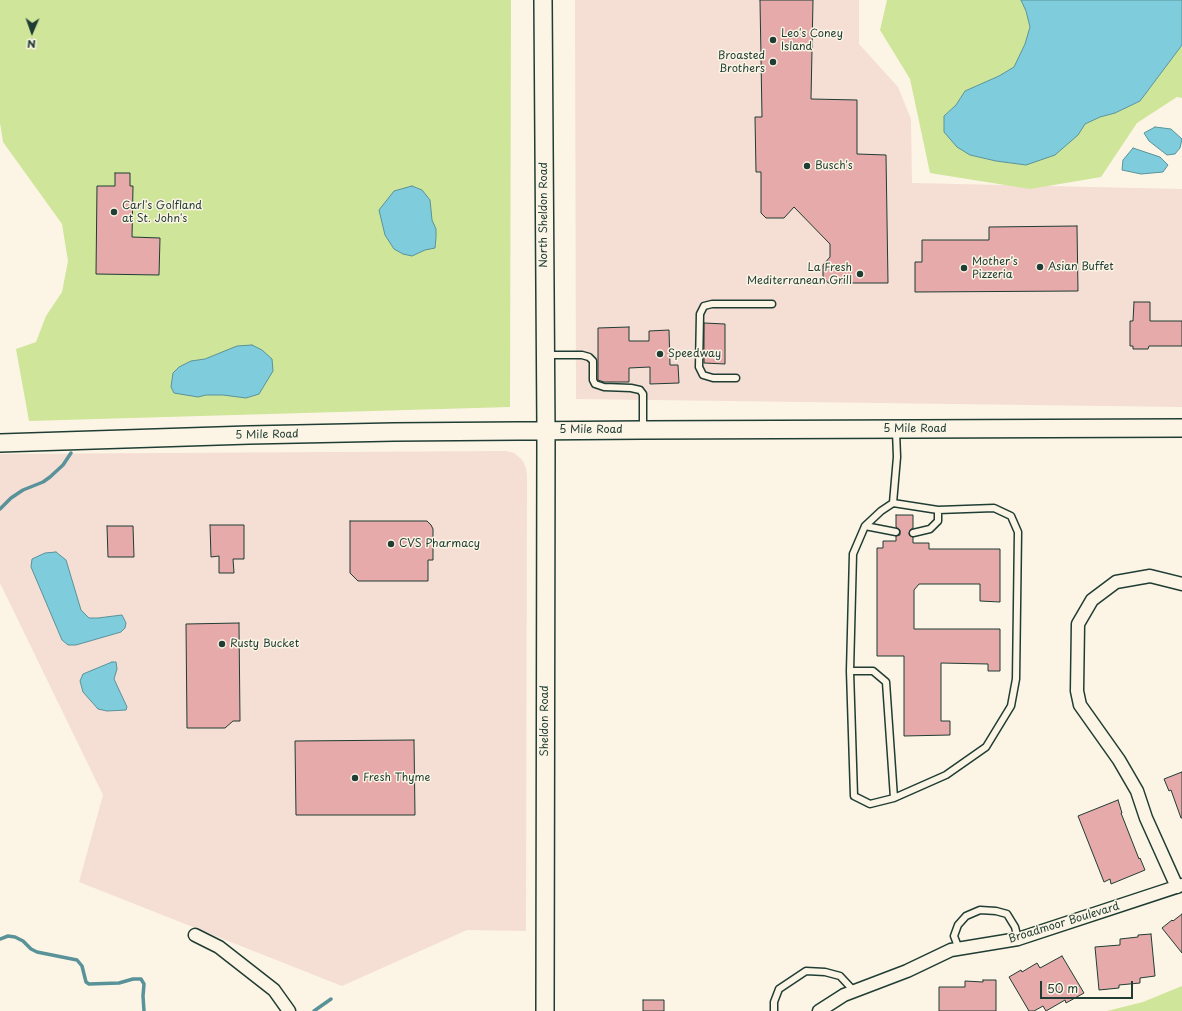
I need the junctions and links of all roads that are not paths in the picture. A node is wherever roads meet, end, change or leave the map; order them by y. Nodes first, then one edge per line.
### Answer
1 (543, 0) edge
2 (772, 304) dead end
3 (545, 355) junction
4 (736, 378) dead end
5 (1182, 428) edge
6 (896, 429) junction
7 (644, 430) junction
8 (546, 431) junction
9 (0, 443) edge
10 (893, 503) junction
11 (938, 510) junction
12 (866, 526) junction
13 (896, 532) dead end
14 (913, 533) dead end
15 (1182, 584) edge
16 (850, 671) junction
17 (894, 798) junction
18 (1180, 886) edge
19 (195, 935) dead end
20 (1018, 939) junction
21 (959, 949) junction
22 (854, 991) junction
23 (289, 1011) edge
24 (545, 1011) edge
25 (774, 1011) edge
26 (819, 1011) edge

1 - 3 street, North Sheldon Road
2 - 4 lane
3 - 7 lane
3 - 8 street, North Sheldon Road
5 - 6 street, 5 Mile Road
6 - 7 street, 5 Mile Road
6 - 10 lane
7 - 8 street, 5 Mile Road
8 - 9 street, 5 Mile Road
8 - 24 street, Sheldon Road
10 - 11 lane
10 - 12 lane
11 - 14 lane
11 - 17 lane
12 - 13 lane
12 - 16 lane
15 - 18 street
16 - 17 lane
16 - 17 lane
18 - 20 street, Broadmoor Boulevard
19 - 23 street
20 - 21 street, Broadmoor Boulevard
20 - 21 lane
21 - 22 street, Broadmoor Boulevard
22 - 25 lane
22 - 26 street, Broadmoor Boulevard

